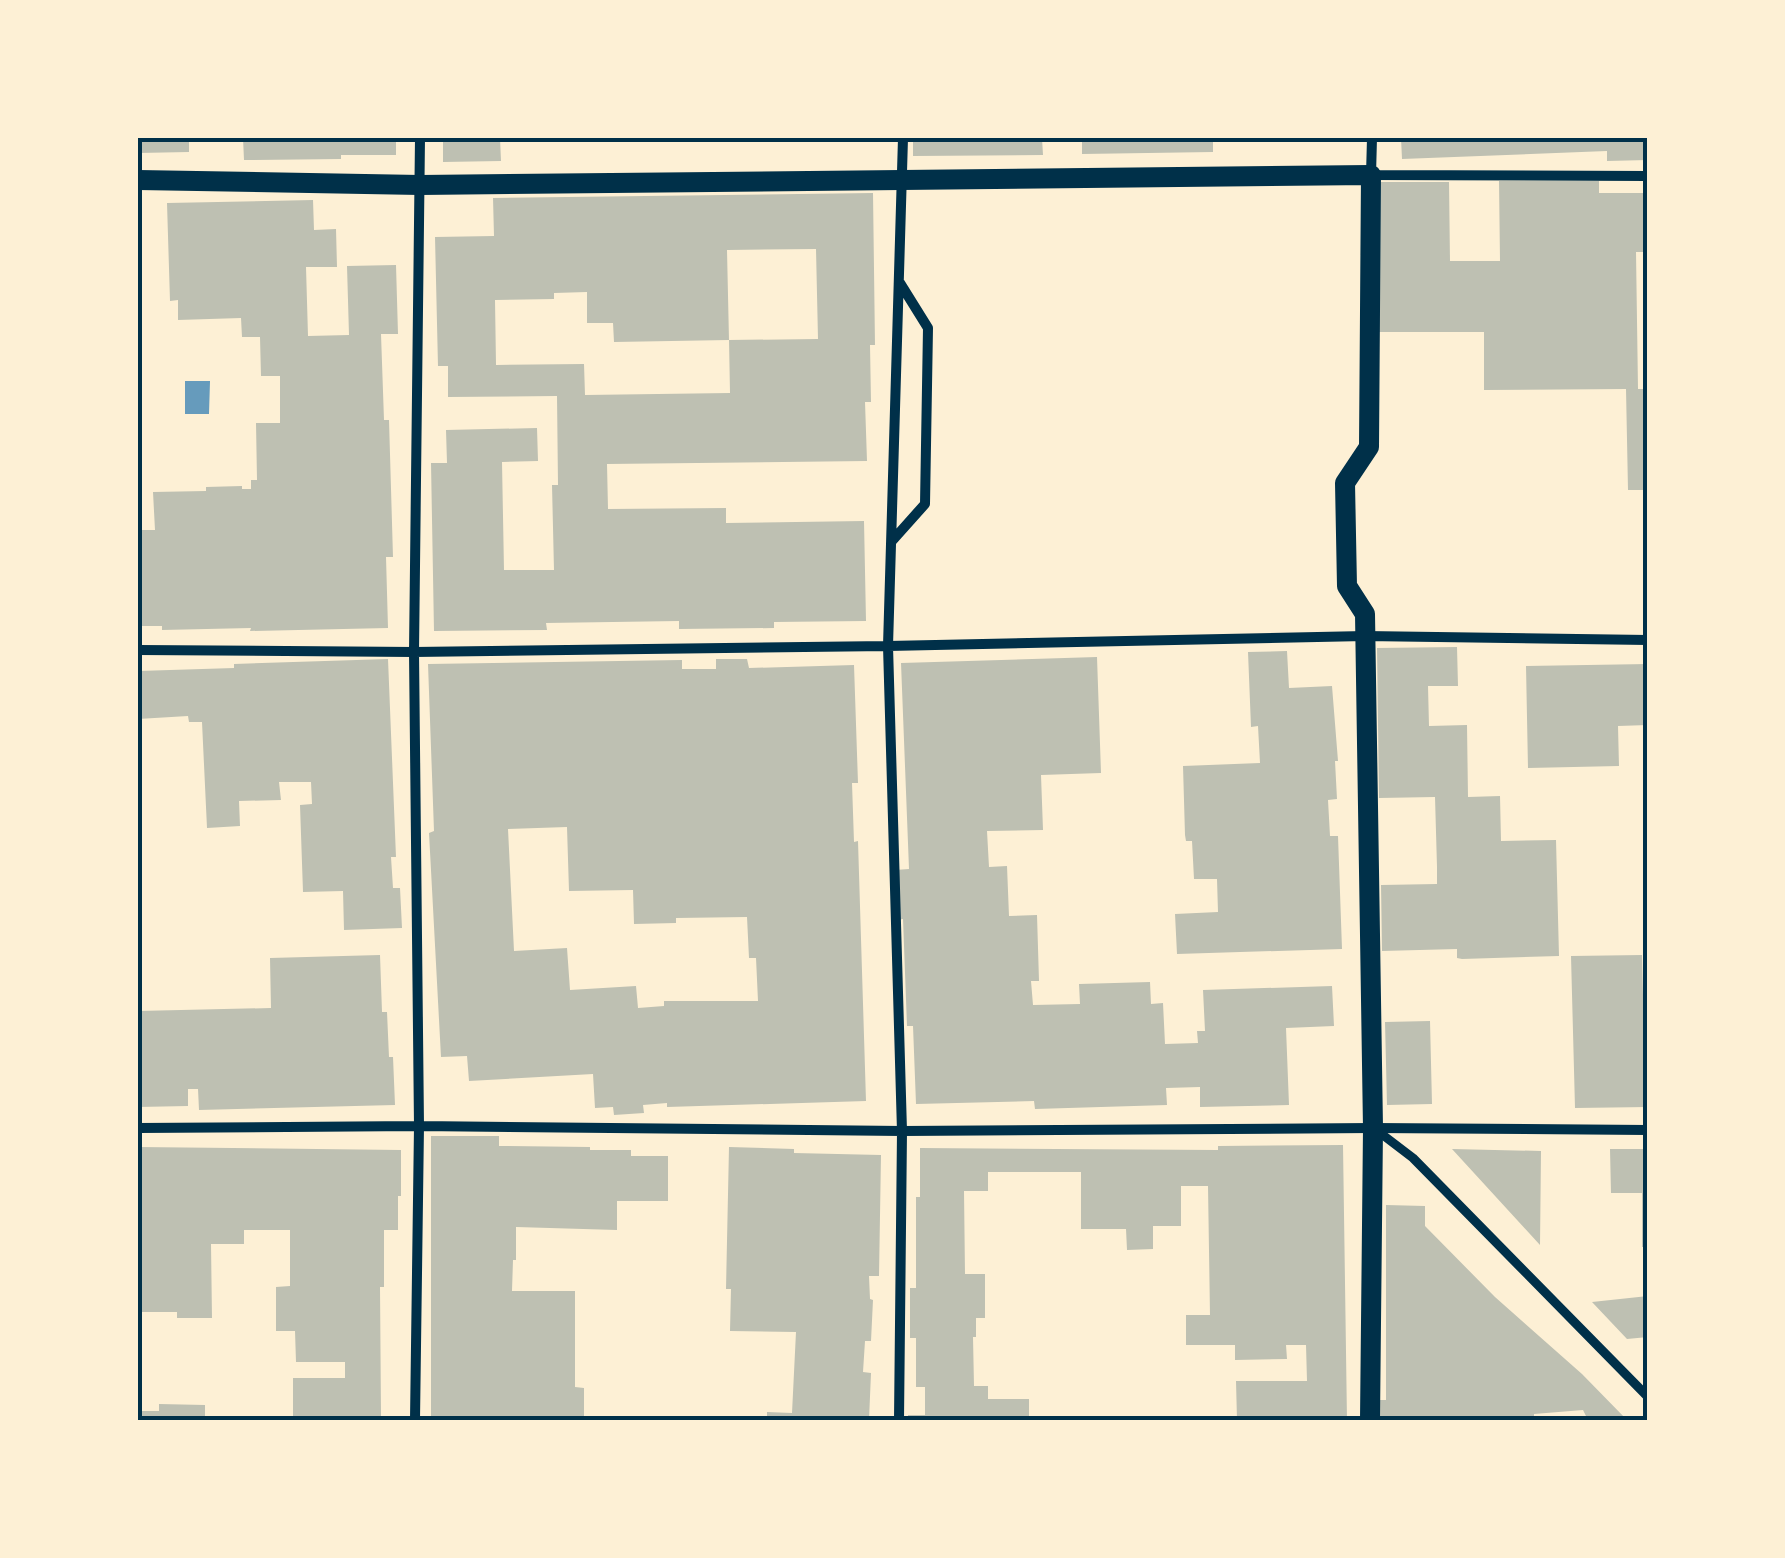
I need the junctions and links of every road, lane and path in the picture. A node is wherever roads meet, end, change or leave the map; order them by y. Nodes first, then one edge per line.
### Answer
1 (420, 138) edge
2 (904, 138) edge
3 (1372, 138) edge
4 (1371, 174) junction
5 (1648, 176) edge
6 (138, 180) edge
7 (903, 180) junction
8 (420, 184) junction
9 (900, 283) junction
10 (892, 542) junction
11 (1365, 636) junction
12 (1648, 640) edge
13 (888, 646) junction
14 (138, 650) edge
15 (414, 652) junction
16 (419, 1126) junction
17 (138, 1128) edge
18 (1373, 1128) junction
19 (1648, 1130) edge
20 (902, 1132) junction
21 (1648, 1397) edge
22 (415, 1420) edge
23 (899, 1420) edge
24 (1370, 1420) edge

1 - 8 street
2 - 7 street
3 - 4 street
4 - 5 street
4 - 7 main road
4 - 11 main road
6 - 8 main road
7 - 8 main road
7 - 9 street
8 - 15 street
9 - 10 street
9 - 10 street
10 - 13 street
11 - 12 street
11 - 13 street
11 - 18 main road
13 - 15 street
13 - 20 street
14 - 15 street
15 - 16 street
16 - 17 street
16 - 20 street
16 - 22 street
18 - 19 street
18 - 20 street
18 - 21 street
18 - 24 main road
20 - 23 street

